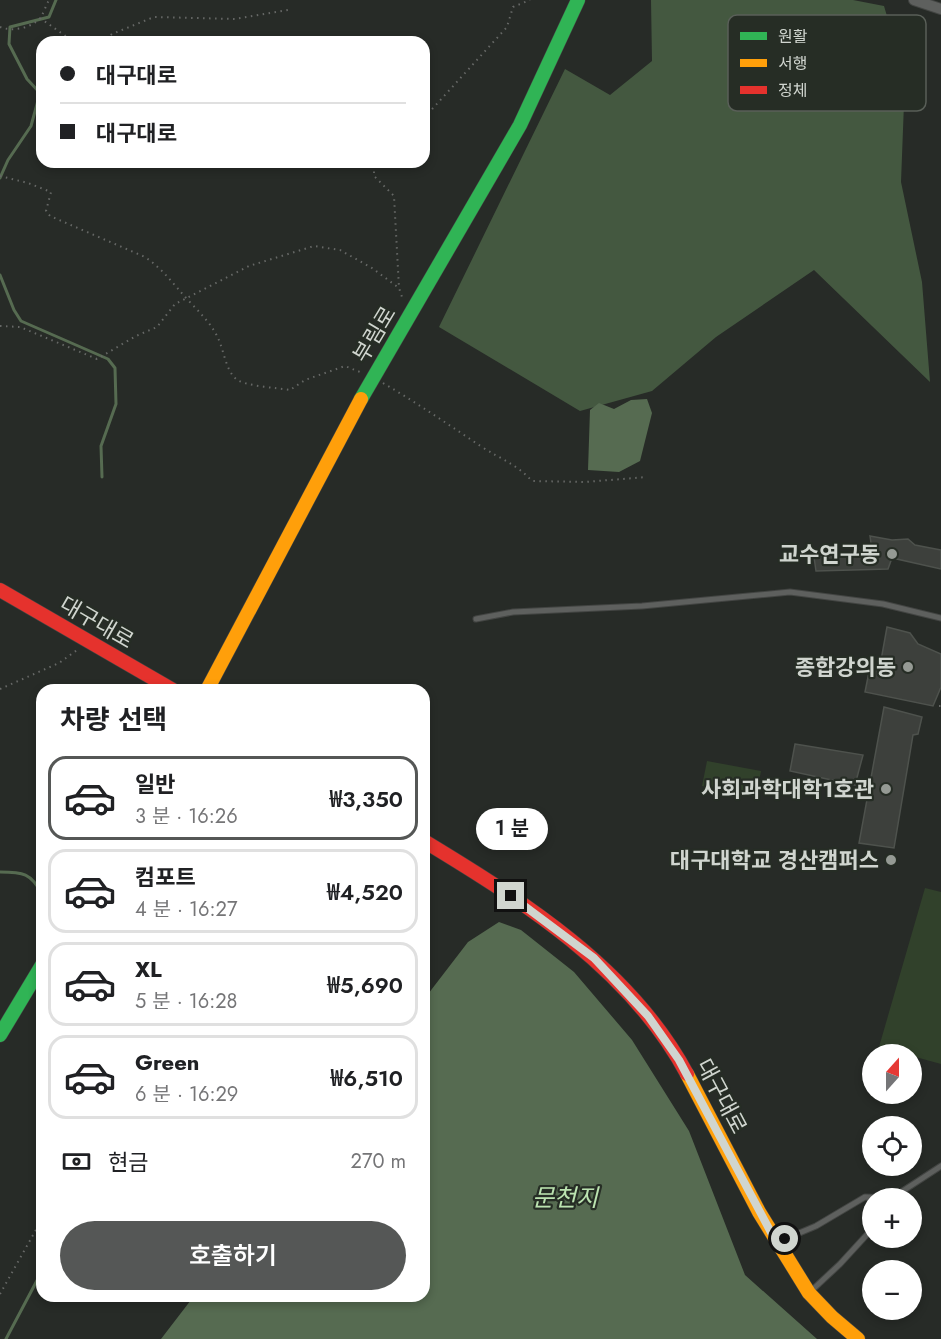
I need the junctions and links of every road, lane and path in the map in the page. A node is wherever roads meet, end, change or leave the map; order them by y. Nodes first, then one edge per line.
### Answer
1 (49, 0) edge
2 (530, 0) edge
3 (578, 0) edge
4 (914, 0) edge
5 (941, 9) edge
6 (288, 10) dead end
7 (40, 18) junction
8 (0, 27) edge
9 (66, 36) edge
10 (109, 36) edge
11 (430, 111) edge
12 (374, 168) edge
13 (0, 176) edge
14 (399, 288) junction
15 (186, 299) junction
16 (408, 317) junction
17 (0, 326) edge
18 (363, 373) dead end
19 (383, 383) dead end
20 (647, 477) dead end
21 (0, 590) edge
22 (941, 618) edge
23 (476, 619) dead end
24 (88, 641) junction
25 (163, 684) edge
26 (210, 684) edge
27 (0, 689) edge
28 (430, 845) edge
29 (36, 976) edge
30 (0, 1035) edge
31 (941, 1166) edge
32 (907, 1188) edge
33 (862, 1199) edge
34 (36, 1230) edge
35 (775, 1240) junction
36 (862, 1240) edge
37 (808, 1293) junction
38 (0, 1294) edge
39 (858, 1339) edge

1 - 7 path
2 - 11 path
3 - 16 street, 부림로
4 - 5 street
6 - 10 path
7 - 8 path
7 - 9 path
12 - 14 path
13 - 15 path
14 - 15 path
14 - 16 path
15 - 17 path
15 - 18 path
16 - 26 street, 부림로
19 - 20 path
21 - 24 street, 대구대로
22 - 23 lane
24 - 25 street, 대구대로
24 - 27 path
28 - 35 street, 대구대로
29 - 30 street
31 - 32 lane
33 - 35 lane
34 - 38 path
35 - 37 street, 대구대로
36 - 37 lane
37 - 39 street, 대구대로

